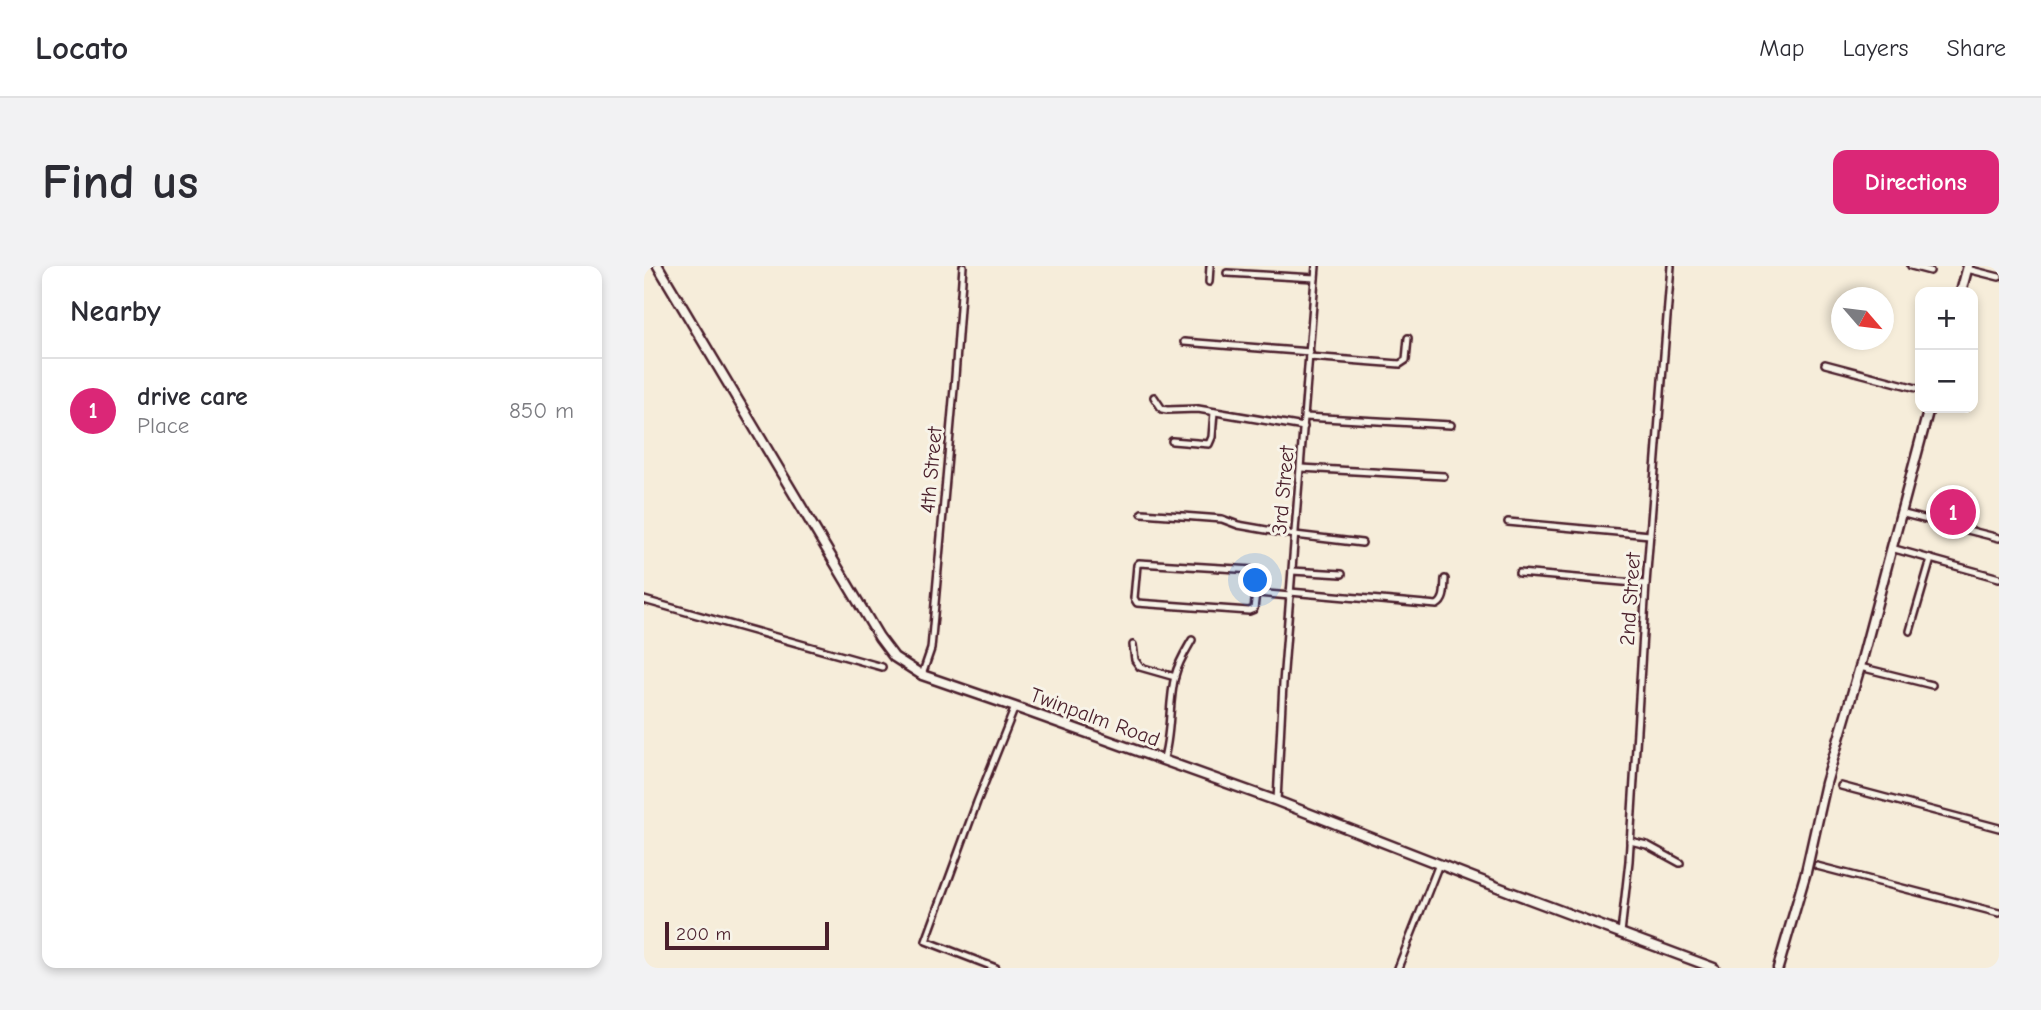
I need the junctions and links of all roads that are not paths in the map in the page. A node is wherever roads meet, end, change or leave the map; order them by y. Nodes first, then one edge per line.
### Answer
1 (658, 266) edge
2 (963, 266) edge
3 (1210, 266) edge
4 (1316, 266) edge
5 (1671, 266) edge
6 (1911, 266) edge
7 (1968, 267) edge
8 (1930, 271) dead end
9 (1227, 273) dead end
10 (1999, 277) edge
11 (1315, 278) junction
12 (1209, 282) dead end
13 (1962, 287) edge
14 (1408, 338) dead end
15 (1184, 342) dead end
16 (1310, 354) junction
17 (1825, 364) dead end
18 (1915, 388) edge
19 (1154, 397) dead end
20 (1214, 412) junction
21 (1928, 413) edge
22 (1305, 417) junction
23 (1451, 425) dead end
24 (1304, 428) junction
25 (1172, 441) dead end
26 (1301, 468) junction
27 (1444, 476) dead end
28 (1142, 513) dead end
29 (1900, 513) junction
30 (1508, 522) dead end
31 (1295, 535) junction
32 (1650, 535) junction
33 (1999, 538) edge
34 (1362, 543) dead end
35 (1891, 548) junction
36 (1931, 559) junction
37 (1292, 571) junction
38 (1519, 573) dead end
39 (1342, 574) dead end
40 (1999, 578) edge
41 (1445, 579) dead end
42 (1646, 584) junction
43 (1257, 593) junction
44 (1290, 594) junction
45 (644, 600) edge
46 (1910, 631) dead end
47 (1192, 640) dead end
48 (1133, 645) dead end
49 (882, 667) dead end
50 (1860, 667) junction
51 (922, 676) junction
52 (1175, 677) junction
53 (1932, 685) dead end
54 (1015, 707) junction
55 (1164, 761) junction
56 (1841, 786) dead end
57 (1276, 801) junction
58 (1999, 828) edge
59 (1630, 841) junction
60 (1680, 863) dead end
61 (1439, 864) junction
62 (1817, 866) dead end
63 (1999, 914) edge
64 (1621, 933) junction
65 (996, 968) edge
66 (1398, 968) edge
67 (1714, 968) edge
68 (1778, 968) edge

1 - 51 main road, Twinpalm Road
2 - 51 street, 4th Street
3 - 12 street
4 - 11 street, 3rd Street
5 - 32 street, 2nd Street
6 - 8 street
7 - 10 street
7 - 13 main road
9 - 11 street
11 - 16 street, 3rd Street
14 - 16 street
15 - 16 street
16 - 22 street, 3rd Street
17 - 18 street
19 - 20 street
20 - 24 street
20 - 25 street
21 - 29 main road
22 - 23 street
22 - 24 street, 3rd Street
24 - 26 street, 3rd Street
26 - 27 street
26 - 31 street, 3rd Street
28 - 31 street
29 - 33 street
29 - 35 main road
30 - 32 street
31 - 34 street
31 - 37 street, 3rd Street
32 - 42 street, 2nd Street
35 - 36 street
35 - 50 main road
36 - 40 street
36 - 46 street
37 - 39 street
37 - 44 street, 3rd Street
38 - 42 street
41 - 44 street
42 - 59 street, 2nd Street
43 - 43 street
43 - 44 street
44 - 57 street, 3rd Street
45 - 49 street
47 - 52 street
48 - 52 street
50 - 53 street
50 - 68 main road
51 - 54 main road, Twinpalm Road
52 - 55 street
54 - 55 main road, Twinpalm Road
54 - 65 street
55 - 57 main road, Twinpalm Road
56 - 58 street
57 - 61 main road, Twinpalm Road
59 - 60 street
59 - 64 street, 2nd Street
61 - 64 main road, Twinpalm Road
61 - 66 street
62 - 63 street
64 - 67 main road, Twinpalm Road

